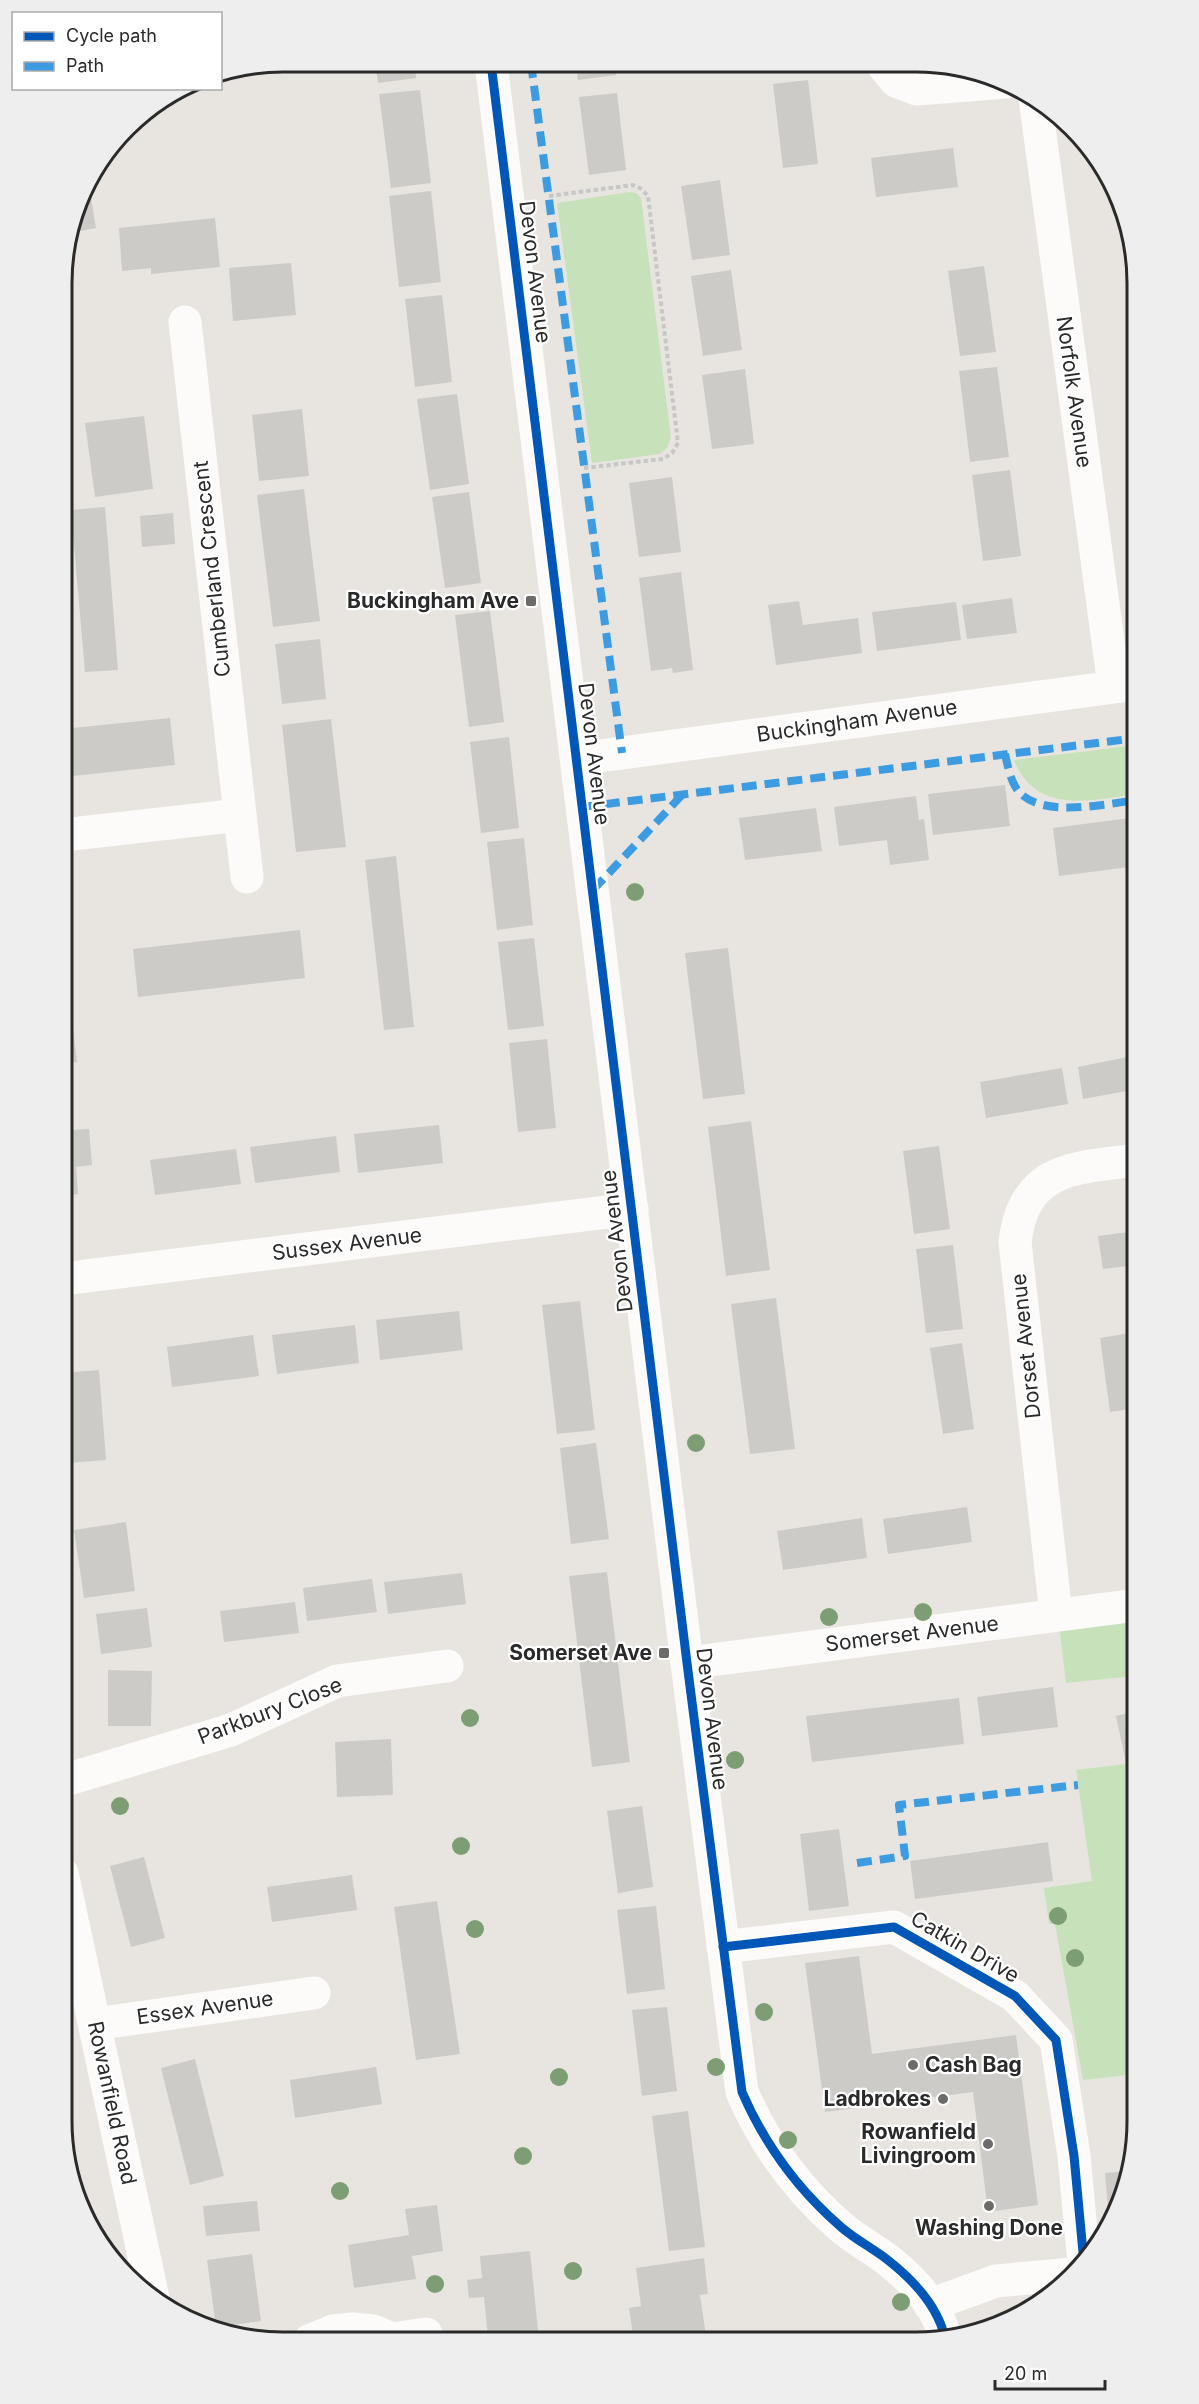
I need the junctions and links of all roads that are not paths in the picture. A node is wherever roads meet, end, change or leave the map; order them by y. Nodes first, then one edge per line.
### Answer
1 (492, 72) edge
2 (889, 72) edge
3 (986, 84) edge
4 (1037, 111) edge
5 (185, 322) dead end
6 (1126, 685) edge
7 (577, 759) junction
8 (240, 815) junction
9 (72, 834) edge
10 (247, 877) dead end
11 (1127, 1161) edge
12 (632, 1209) junction
13 (72, 1278) edge
14 (1127, 1606) edge
15 (1056, 1615) junction
16 (687, 1662) junction
17 (447, 1666) dead end
18 (72, 1777) edge
19 (72, 1917) edge
20 (723, 1947) junction
21 (315, 1993) dead end
22 (96, 2024) junction
23 (1083, 2249) edge
24 (1060, 2275) edge
25 (150, 2285) edge
26 (930, 2305) junction
27 (942, 2330) edge
28 (331, 2332) edge
29 (375, 2332) edge

1 - 7 street, Devon Avenue
2 - 3 street
4 - 6 street, Norfolk Avenue
5 - 8 street, Cumberland Crescent
6 - 7 street, Buckingham Avenue
7 - 12 street, Devon Avenue
8 - 9 street
8 - 10 street, Cumberland Crescent
11 - 15 street, Dorset Avenue
12 - 13 street, Sussex Avenue
12 - 16 street, Devon Avenue
14 - 15 street, Somerset Avenue
15 - 16 street, Somerset Avenue
16 - 20 street, Devon Avenue
17 - 18 street, Parkbury Close
19 - 22 street, Rowanfield Road
20 - 23 street, Catkin Drive
20 - 26 street, Devon Avenue
21 - 22 street, Essex Avenue
22 - 25 street, Rowanfield Road
24 - 26 street
26 - 27 street, Devon Avenue
28 - 29 street

